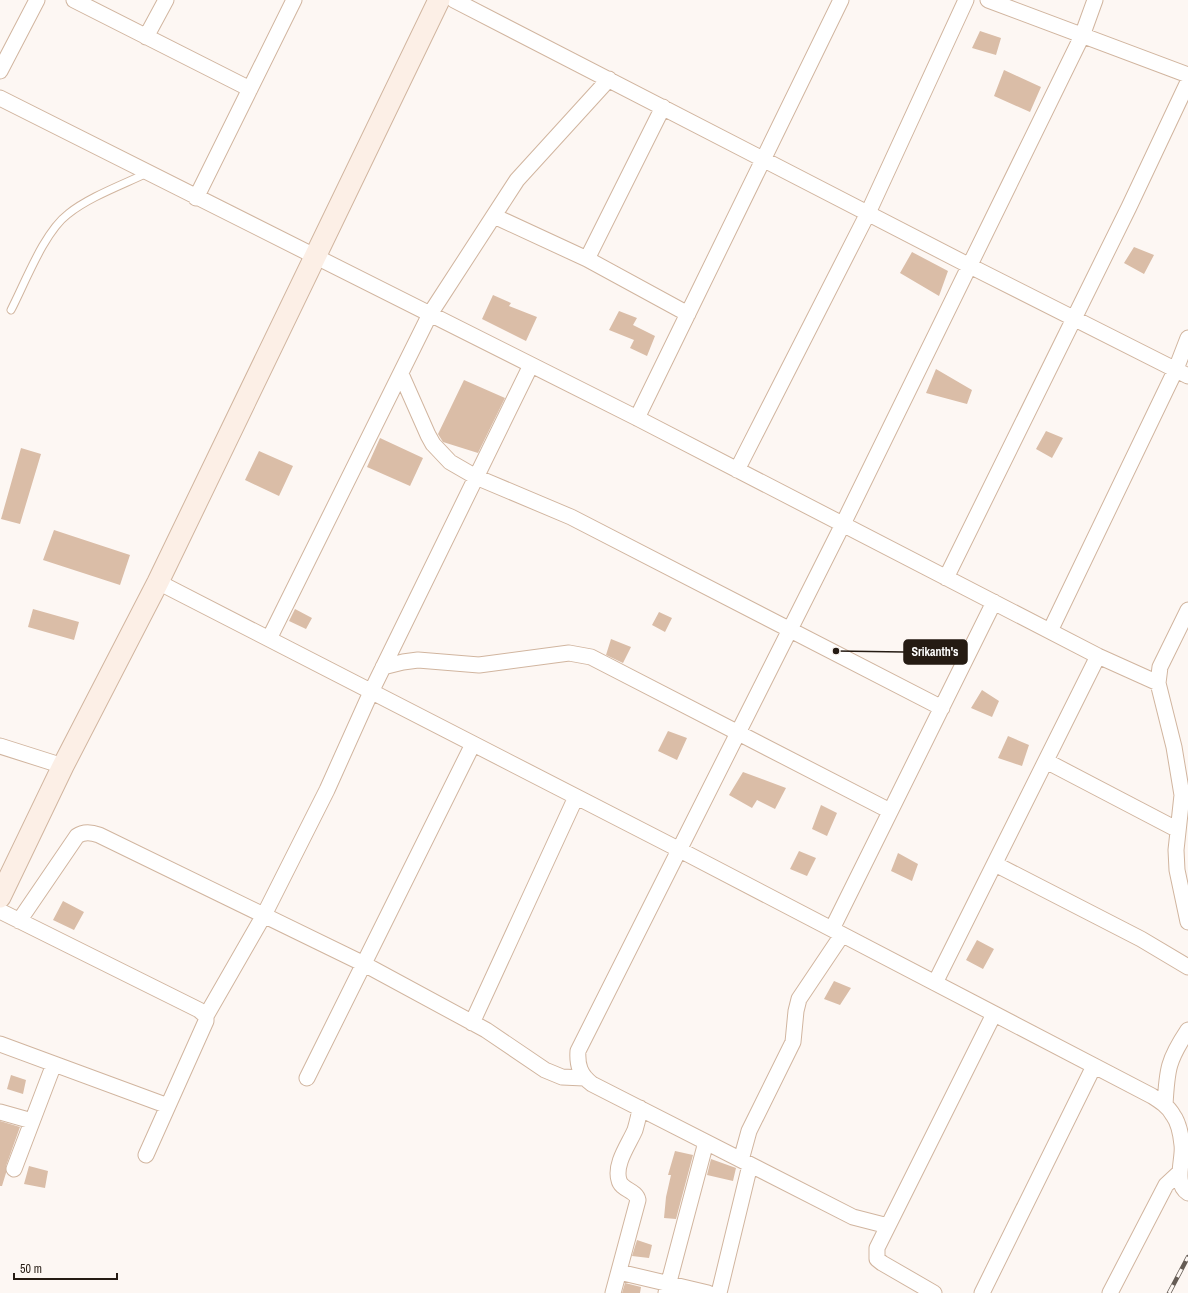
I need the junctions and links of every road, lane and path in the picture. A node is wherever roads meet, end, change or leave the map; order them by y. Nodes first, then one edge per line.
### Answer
1 (36, 0) edge
2 (74, 0) edge
3 (166, 0) edge
4 (294, 0) edge
5 (439, 0) edge
6 (454, 0) edge
7 (841, 0) edge
8 (966, 0) edge
9 (988, 0) edge
10 (1096, 0) edge
11 (1082, 36) junction
12 (146, 37) junction
13 (0, 71) edge
14 (1188, 75) edge
15 (609, 79) junction
16 (1188, 82) edge
17 (250, 89) junction
18 (0, 98) edge
19 (663, 107) junction
20 (765, 159) junction
21 (147, 173) junction
22 (196, 198) junction
23 (868, 213) junction
24 (494, 216) junction
25 (314, 257) junction
26 (587, 259) junction
27 (970, 266) junction
28 (12, 310) dead end
29 (430, 314) junction
30 (688, 314) junction
31 (1075, 318) junction
32 (1188, 338) edge
33 (531, 365) junction
34 (1182, 372) edge
35 (400, 374) junction
36 (637, 418) junction
37 (737, 470) junction
38 (476, 477) junction
39 (843, 524) junction
40 (946, 578) junction
41 (158, 582) junction
42 (994, 602) junction
43 (1188, 610) edge
44 (789, 630) junction
45 (1050, 631) junction
46 (269, 639) junction
47 (1098, 656) junction
48 (383, 667) junction
49 (1158, 683) junction
50 (371, 692) junction
51 (942, 708) junction
52 (738, 732) junction
53 (474, 744) junction
54 (0, 746) edge
55 (1046, 761) junction
56 (63, 766) junction
57 (576, 797) junction
58 (890, 811) junction
59 (1178, 830) junction
60 (678, 850) junction
61 (995, 864) junction
62 (0, 897) edge
63 (0, 911) edge
64 (264, 915) junction
65 (19, 920) junction
66 (1188, 922) edge
67 (837, 932) junction
68 (364, 964) junction
69 (1188, 967) edge
70 (935, 983) junction
71 (994, 1014) junction
72 (206, 1016) junction
73 (472, 1023) junction
74 (1188, 1030) edge
75 (0, 1044) edge
76 (54, 1064) junction
77 (1094, 1066) junction
78 (306, 1078) dead end
79 (584, 1078) junction
80 (1165, 1105) junction
81 (168, 1106) junction
82 (640, 1108) junction
83 (0, 1112) edge
84 (32, 1121) junction
85 (706, 1142) junction
86 (146, 1155) dead end
87 (745, 1162) junction
88 (14, 1169) dead end
89 (1180, 1172) junction
90 (1188, 1192) edge
91 (888, 1226) junction
92 (619, 1272) junction
93 (667, 1288) edge
94 (613, 1293) edge
95 (708, 1293) edge
96 (719, 1293) edge
97 (934, 1293) edge
98 (982, 1293) edge
99 (1110, 1293) edge

1 - 13 street
2 - 12 street
3 - 12 street
4 - 17 street
5 - 25 main road
6 - 15 street
7 - 20 street
8 - 23 street
9 - 11 street
10 - 11 street
11 - 14 street
11 - 27 street
12 - 17 street
15 - 19 street
15 - 24 street
16 - 31 street
17 - 22 street
18 - 21 street
19 - 20 street
19 - 26 street
20 - 23 street
20 - 30 street
21 - 22 street
21 - 28 lane
22 - 25 street
23 - 27 street
23 - 37 street
24 - 26 street
24 - 29 street
25 - 29 street
25 - 41 main road
26 - 30 street
27 - 31 street
27 - 39 street
29 - 33 street
29 - 35 street
30 - 36 street
31 - 34 street
31 - 40 street
32 - 34 street
33 - 36 street
33 - 38 street
34 - 45 street
35 - 38 street
35 - 46 street
36 - 37 street
37 - 39 street
38 - 44 street
38 - 48 street
39 - 40 street
39 - 44 street
40 - 42 street
41 - 46 street
41 - 56 main road
42 - 45 street
42 - 51 street
43 - 49 street
44 - 51 street
44 - 52 street
45 - 47 street
46 - 50 street
47 - 49 street
47 - 55 street
48 - 50 street
48 - 52 street
49 - 59 street
50 - 53 street
50 - 64 street
51 - 58 street
52 - 58 street
52 - 60 street
53 - 57 street
53 - 68 street
54 - 56 street
55 - 59 street
55 - 61 street
56 - 62 main road
57 - 60 street
57 - 73 street
58 - 67 street
59 - 66 street
60 - 67 street
60 - 79 street
61 - 69 street
61 - 70 street
63 - 65 street
64 - 65 street
64 - 68 street
64 - 72 street
65 - 72 street
67 - 70 street
67 - 87 street
68 - 73 street
68 - 78 street
70 - 71 street
71 - 77 street
71 - 91 street
72 - 81 street
73 - 79 street
74 - 80 street
75 - 76 street
76 - 81 street
76 - 84 street
77 - 80 street
77 - 98 street
79 - 82 street
80 - 89 street
81 - 86 street
82 - 85 street
82 - 92 street
83 - 84 street
84 - 88 street
85 - 87 street
85 - 93 street
87 - 91 street
87 - 96 street
89 - 90 street
89 - 99 street
91 - 97 street
92 - 93 street
92 - 94 street
93 - 95 street

